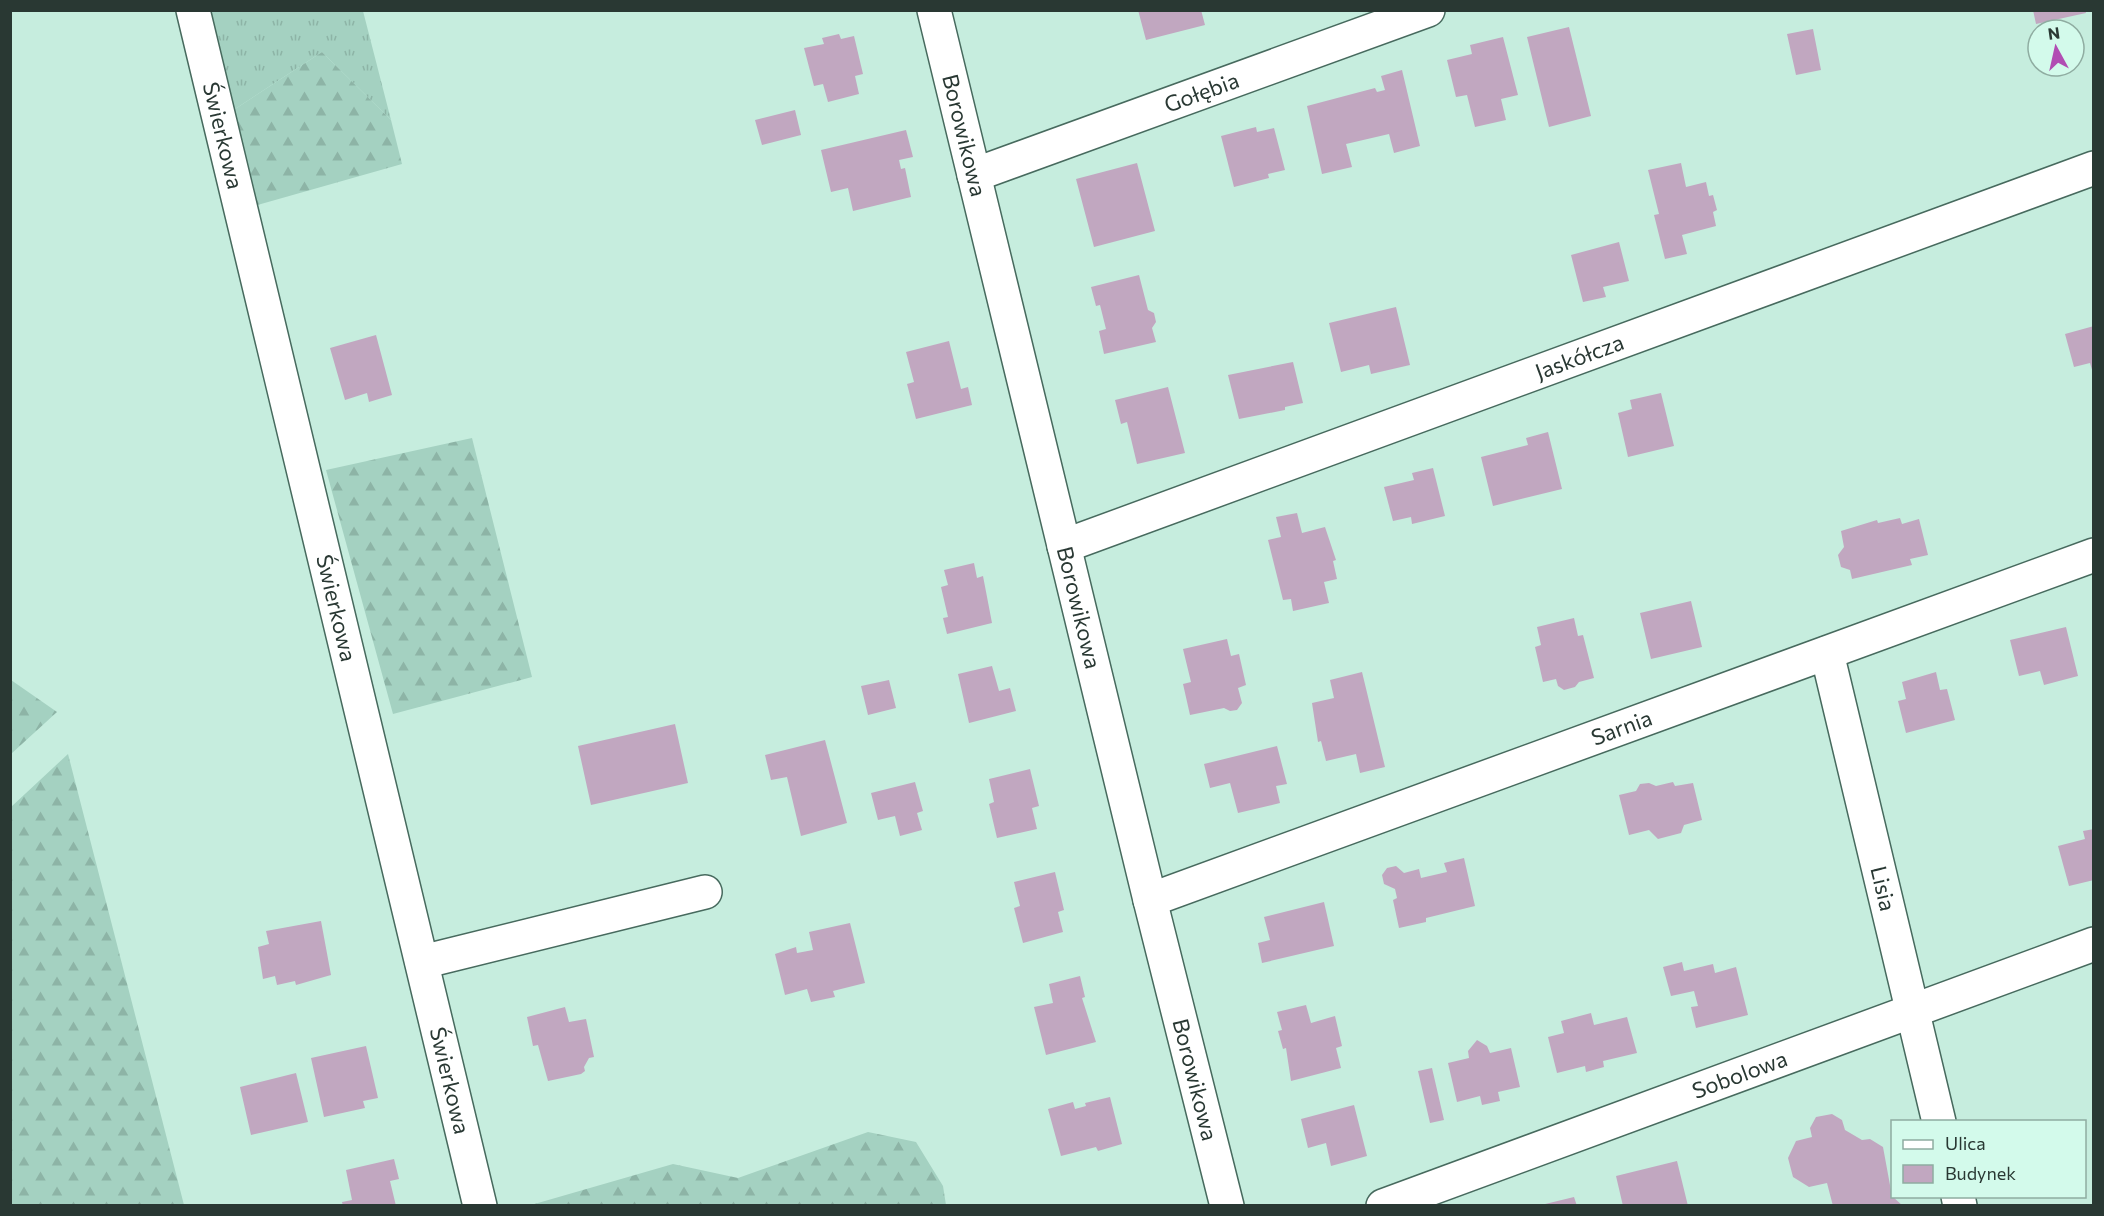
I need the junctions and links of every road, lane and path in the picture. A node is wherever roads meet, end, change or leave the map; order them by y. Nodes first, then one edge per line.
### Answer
1 (193, 10) edge
2 (934, 10) edge
3 (1428, 10) edge
4 (2094, 168) edge
5 (974, 175) junction
6 (1064, 546) junction
7 (2094, 555) edge
8 (1827, 653) junction
9 (705, 891) dead end
10 (1150, 900) junction
11 (2094, 944) edge
12 (422, 962) junction
13 (1911, 1010) junction
14 (1938, 1120) edge
15 (480, 1206) edge
16 (1227, 1206) edge
17 (1383, 1206) edge

1 - 12 street, Świerkowa
2 - 5 street, Borowikowa
3 - 5 street, Gołębia
4 - 6 street, Jaskółcza
5 - 6 street, Borowikowa
6 - 10 street, Borowikowa
7 - 8 street, Sarnia
8 - 10 street, Sarnia
8 - 13 street, Lisia
9 - 12 street
10 - 16 street, Borowikowa
11 - 13 street, Sobolowa
12 - 15 street, Świerkowa
13 - 14 street, Lisia
13 - 17 street, Sobolowa

